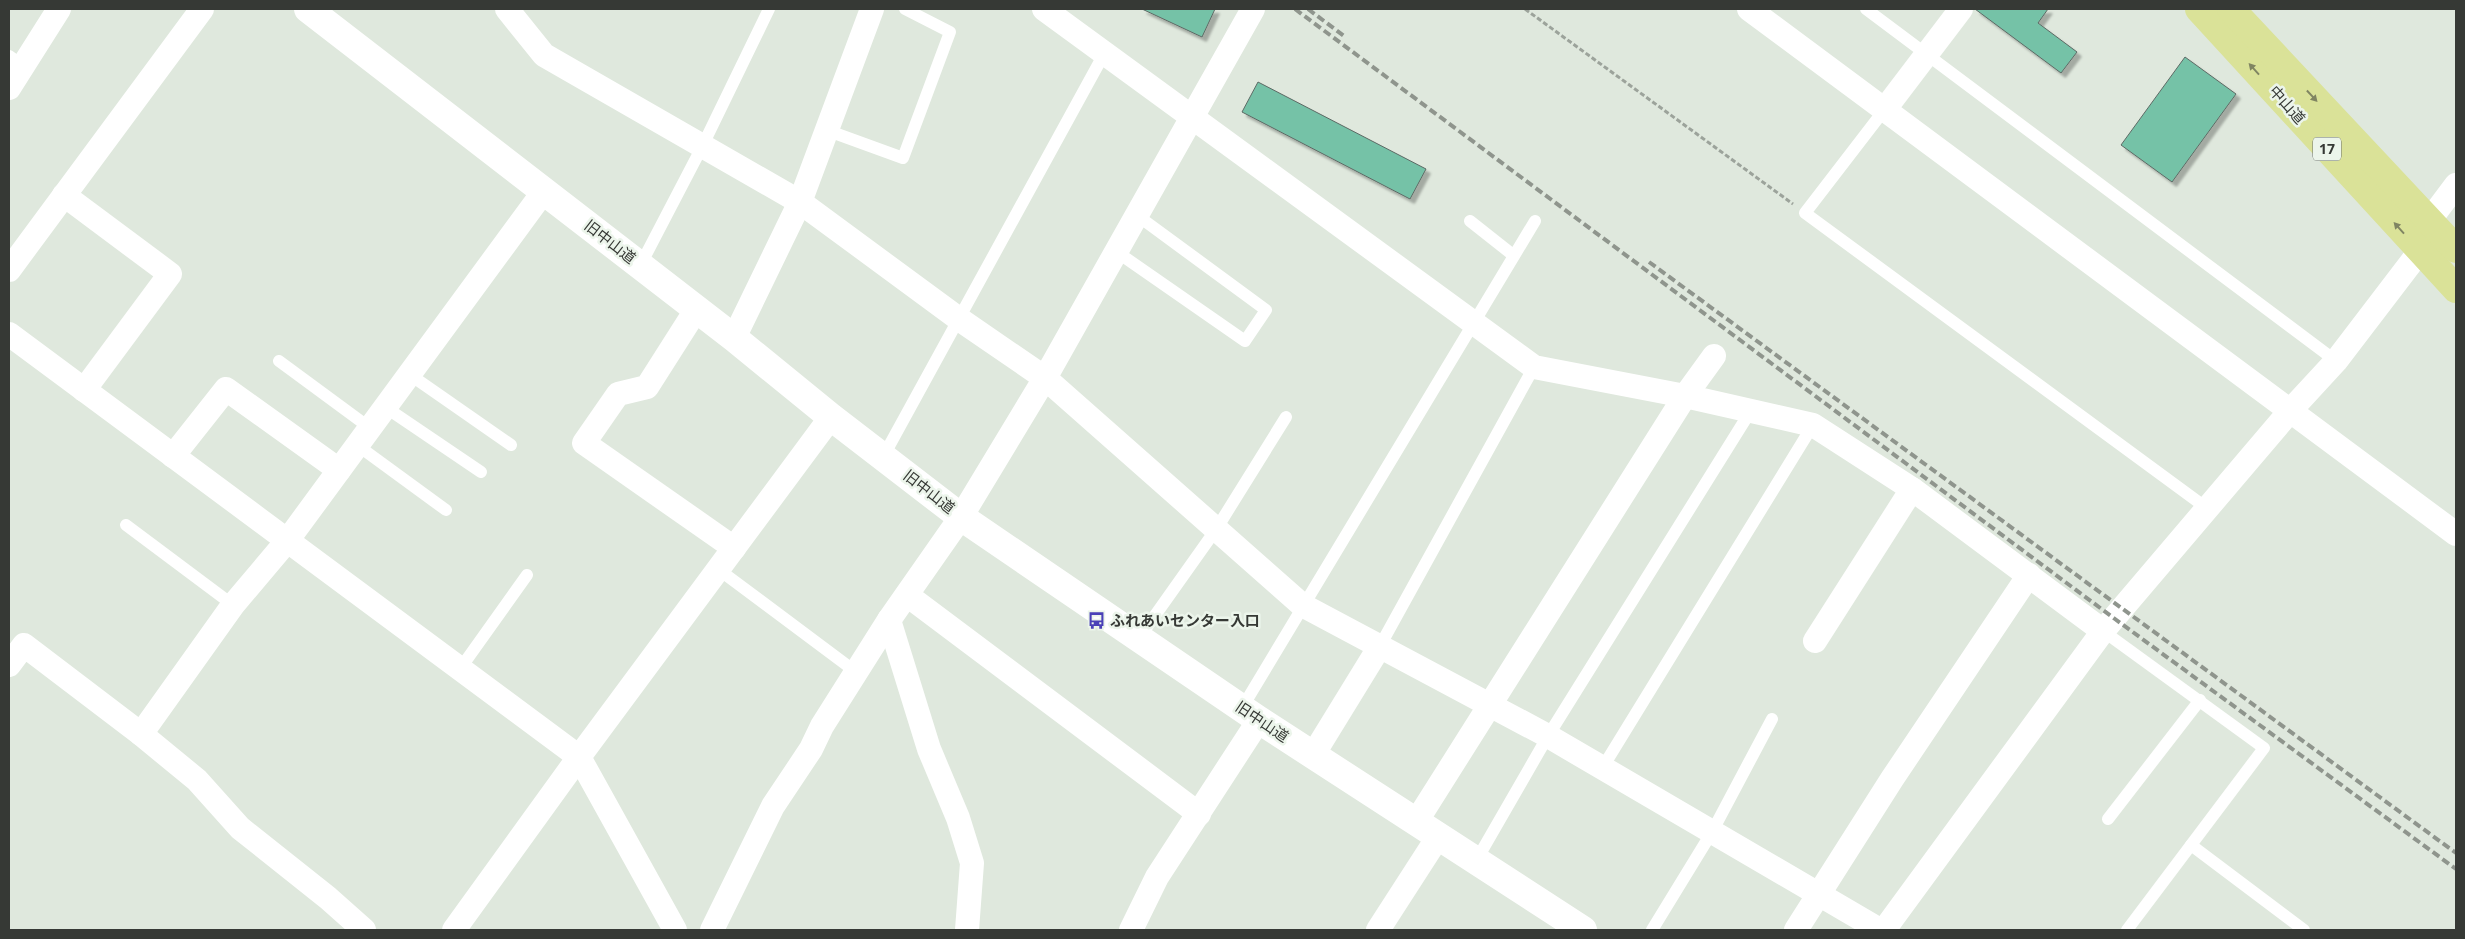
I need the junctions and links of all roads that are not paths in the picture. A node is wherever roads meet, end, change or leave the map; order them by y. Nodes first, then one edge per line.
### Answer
1 (58, 9) edge
2 (202, 9) edge
3 (308, 9) edge
4 (507, 9) edge
5 (769, 9) edge
6 (872, 9) edge
7 (905, 9) edge
8 (1044, 9) edge
9 (1254, 9) edge
10 (1750, 9) edge
11 (1866, 9) edge
12 (1961, 9) edge
13 (2199, 9) edge
14 (2231, 9) edge
15 (1927, 53) junction
16 (1104, 54) junction
17 (16, 61) edge
18 (9, 88) edge
19 (1884, 109) junction
20 (1193, 116) junction
21 (826, 130) junction
22 (702, 147) junction
23 (2456, 185) edge
24 (544, 191) junction
25 (64, 195) junction
26 (800, 202) junction
27 (1138, 216) junction
28 (1470, 221) dead end
29 (1535, 221) dead end
30 (2429, 221) junction
31 (2456, 249) edge
32 (2420, 250) junction
33 (1117, 252) junction
34 (1513, 255) junction
35 (640, 266) junction
36 (9, 270) edge
37 (2456, 289) edge
38 (696, 310) junction
39 (959, 319) junction
40 (1473, 323) junction
41 (9, 334) edge
42 (734, 338) junction
43 (1714, 356) dead end
44 (279, 361) dead end
45 (2336, 361) junction
46 (1534, 367) junction
47 (409, 374) junction
48 (1045, 378) junction
49 (84, 390) junction
50 (1685, 396) junction
51 (385, 407) junction
52 (2290, 411) junction
53 (1750, 412) junction
54 (831, 418) junction
55 (1286, 418) dead end
56 (1813, 425) junction
57 (363, 436) junction
58 (511, 445) dead end
59 (173, 456) junction
60 (883, 457) junction
61 (339, 470) junction
62 (481, 472) dead end
63 (1912, 489) junction
64 (2208, 509) junction
65 (446, 510) dead end
66 (961, 517) junction
67 (126, 525) dead end
68 (1217, 528) junction
69 (2456, 534) edge
70 (287, 541) junction
71 (734, 548) junction
72 (718, 569) junction
73 (527, 574) dead end
74 (2029, 575) junction
75 (907, 594) junction
76 (234, 605) junction
77 (1302, 605) junction
78 (889, 620) junction
79 (2103, 631) junction
80 (1139, 638) junction
81 (1815, 641) dead end
82 (1380, 646) junction
83 (9, 665) edge
84 (460, 669) junction
85 (856, 672) junction
86 (2200, 700) junction
87 (1490, 705) junction
88 (1250, 714) junction
89 (1772, 719) dead end
90 (141, 734) junction
91 (1548, 736) junction
92 (1313, 755) junction
93 (579, 757) junction
94 (1603, 767) junction
95 (1200, 814) junction
96 (2108, 819) dead end
97 (1416, 822) junction
98 (1712, 832) junction
99 (1438, 837) junction
100 (2190, 845) junction
101 (1476, 861) junction
102 (1818, 894) junction
103 (2288, 926) edge
104 (364, 930) edge
105 (454, 930) edge
106 (675, 930) edge
107 (712, 930) edge
108 (967, 930) edge
109 (1131, 930) edge
110 (1378, 930) edge
111 (1583, 930) edge
112 (1652, 930) edge
113 (1796, 930) edge
114 (1880, 930) edge
115 (1884, 930) edge
116 (2127, 930) edge
117 (2304, 930) edge

1 - 17 street
2 - 25 street
3 - 24 main road, 旧中山道
4 - 22 street
5 - 22 lane
6 - 21 street
7 - 21 lane
8 - 16 street
9 - 20 street
10 - 19 street
11 - 15 lane
12 - 15 street
32 -> 13 highway, 中山道 / 17
14 -> 30 highway, 中山道 / 17
15 - 19 street
15 - 45 lane
16 - 20 street
16 - 39 lane
17 - 18 street
19 - 52 street
19 - 64 lane
20 - 27 street
20 - 40 street
21 - 26 street
22 - 26 street
22 - 35 lane
23 - 30 street
24 - 35 main road, 旧中山道
24 - 47 street
25 - 36 street
25 - 49 street
26 - 39 street
26 - 42 street
27 - 33 street
27 - 33 lane
28 - 34 lane
29 - 34 lane
30 - 31 highway, 中山道 / 17
32 - 37 highway, 中山道 / 17
32 - 45 street
33 - 48 street
34 - 40 lane
35 - 38 main road, 旧中山道
38 - 42 main road, 旧中山道
38 - 71 street
39 - 48 street
39 - 60 lane
40 - 46 street
40 - 77 lane
41 - 49 street
42 - 54 main road, 旧中山道
43 - 50 street
44 - 57 lane
45 - 52 street
46 - 50 street
46 - 82 lane
47 - 51 street
47 - 58 lane
48 - 66 street
48 - 68 street
49 - 59 street
50 - 53 street
50 - 87 street
51 - 57 street
51 - 62 lane
52 - 64 street
52 - 69 street
53 - 56 street
53 - 91 lane
54 - 60 main road, 旧中山道
54 - 71 street
55 - 68 lane
56 - 63 street
56 - 94 lane
57 - 61 street
57 - 65 lane
59 - 61 street
59 - 70 street
60 - 66 main road, 旧中山道
61 - 70 street
63 - 74 street
63 - 81 street
64 - 79 street
66 - 75 street
66 - 80 main road, 旧中山道
67 - 76 lane
68 - 77 street
68 - 80 lane
70 - 76 street
70 - 84 street
71 - 72 street
72 - 85 lane
72 - 93 street
73 - 84 lane
74 - 79 street
74 - 102 street
75 - 78 street
75 - 95 street
76 - 90 street
77 - 82 street
77 - 88 lane
78 - 85 street
78 - 108 street
79 - 86 lane
79 - 115 street
80 - 88 main road, 旧中山道
82 - 87 street
82 - 92 street
83 - 90 street
84 - 93 street
85 - 107 street
86 - 96 lane
86 - 100 lane
87 - 91 street
87 - 97 street
88 - 92 main road, 旧中山道
88 - 95 street
89 - 98 lane
90 - 104 street
91 - 94 street
91 - 101 lane
92 - 97 main road, 旧中山道
93 - 105 street
93 - 106 street
94 - 98 street
95 - 109 street
97 - 99 main road, 旧中山道
98 - 102 street
98 - 112 lane
99 - 101 main road, 旧中山道
99 - 110 street
100 - 103 lane
100 - 116 lane
101 - 111 main road, 旧中山道
102 - 113 street
102 - 114 street
103 - 117 lane

